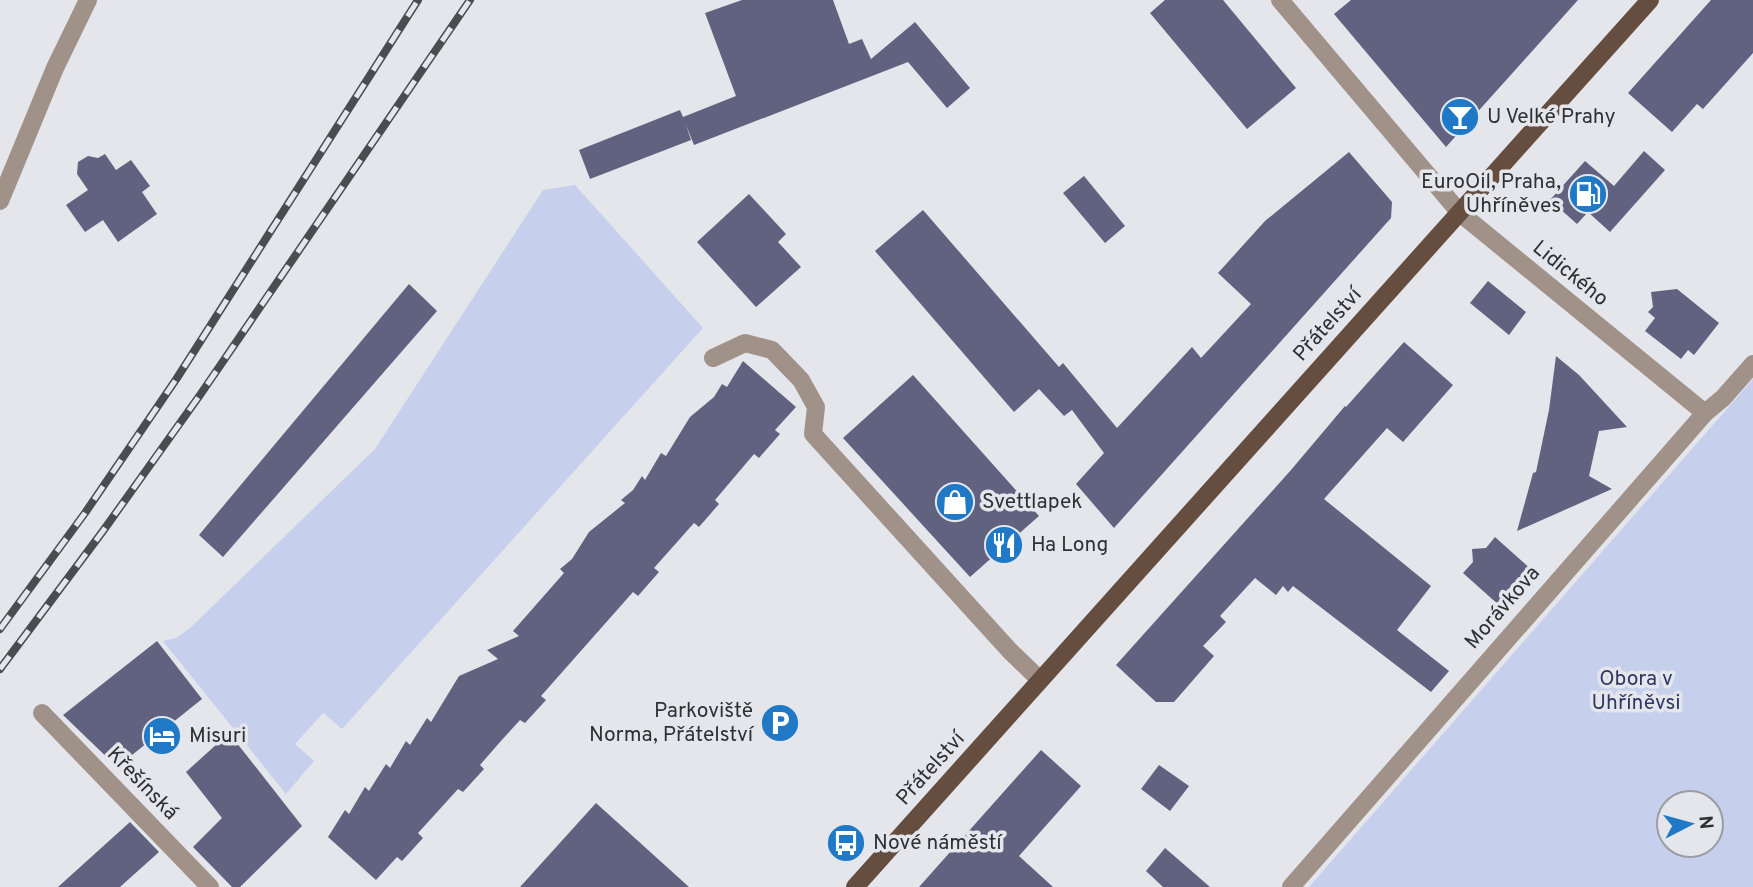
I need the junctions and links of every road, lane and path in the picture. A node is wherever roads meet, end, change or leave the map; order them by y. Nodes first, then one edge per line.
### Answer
1 (88, 0) edge
2 (1280, 0) edge
3 (1650, 0) edge
4 (0, 201) edge
5 (1460, 213) junction
6 (713, 358) dead end
7 (1753, 364) edge
8 (1705, 413) junction
9 (1040, 680) junction
10 (42, 713) dead end
11 (210, 887) edge
12 (855, 887) edge
13 (1291, 887) edge

1 - 4 street
2 - 5 street, Lidického
3 - 5 main road, Přátelství
5 - 8 street, Lidického
5 - 9 main road, Přátelství
6 - 9 street
7 - 8 street, Morávkova
8 - 13 street, Morávkova
9 - 12 main road, Přátelství
10 - 11 street, Křešínská

